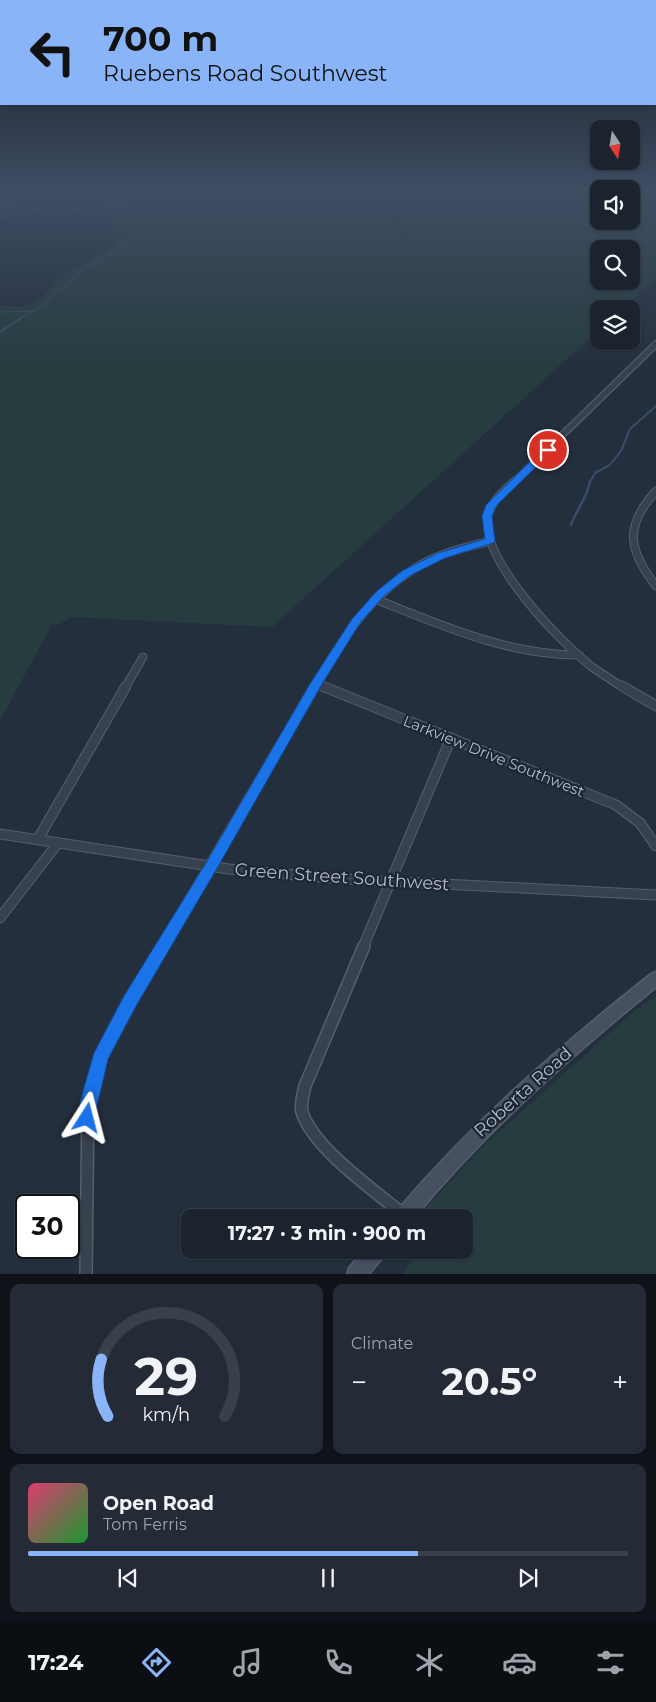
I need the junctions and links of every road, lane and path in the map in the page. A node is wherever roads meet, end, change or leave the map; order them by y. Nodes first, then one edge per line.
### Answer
1 (656, 344) edge
2 (656, 490) edge
3 (490, 541) junction
4 (656, 586) edge
5 (375, 599) junction
6 (579, 655) junction
7 (143, 657) dead end
8 (316, 684) junction
9 (656, 706) edge
10 (451, 738) junction
11 (0, 834) edge
12 (38, 840) junction
13 (58, 843) junction
14 (656, 846) edge
15 (211, 866) junction
16 (390, 881) junction
17 (656, 895) edge
18 (0, 918) edge
19 (656, 978) edge
20 (395, 1209) edge
21 (409, 1209) edge
22 (368, 1259) edge
23 (86, 1274) edge
24 (356, 1274) edge

1 - 3 street
2 - 4 street
3 - 5 street
3 - 6 street
5 - 6 street
5 - 8 street
6 - 9 street
7 - 12 street
8 - 10 street, Larkview Drive Southwest
8 - 15 street
10 - 14 street, Larkview Drive Southwest
10 - 16 street
11 - 12 street, Green Street Southwest
12 - 13 street, Green Street Southwest
13 - 15 street, Green Street Southwest
13 - 18 street
15 - 16 street, Green Street Southwest
15 - 23 street
16 - 17 street, Green Street Southwest
16 - 20 street
19 - 21 street, Roberta Road
22 - 24 street

